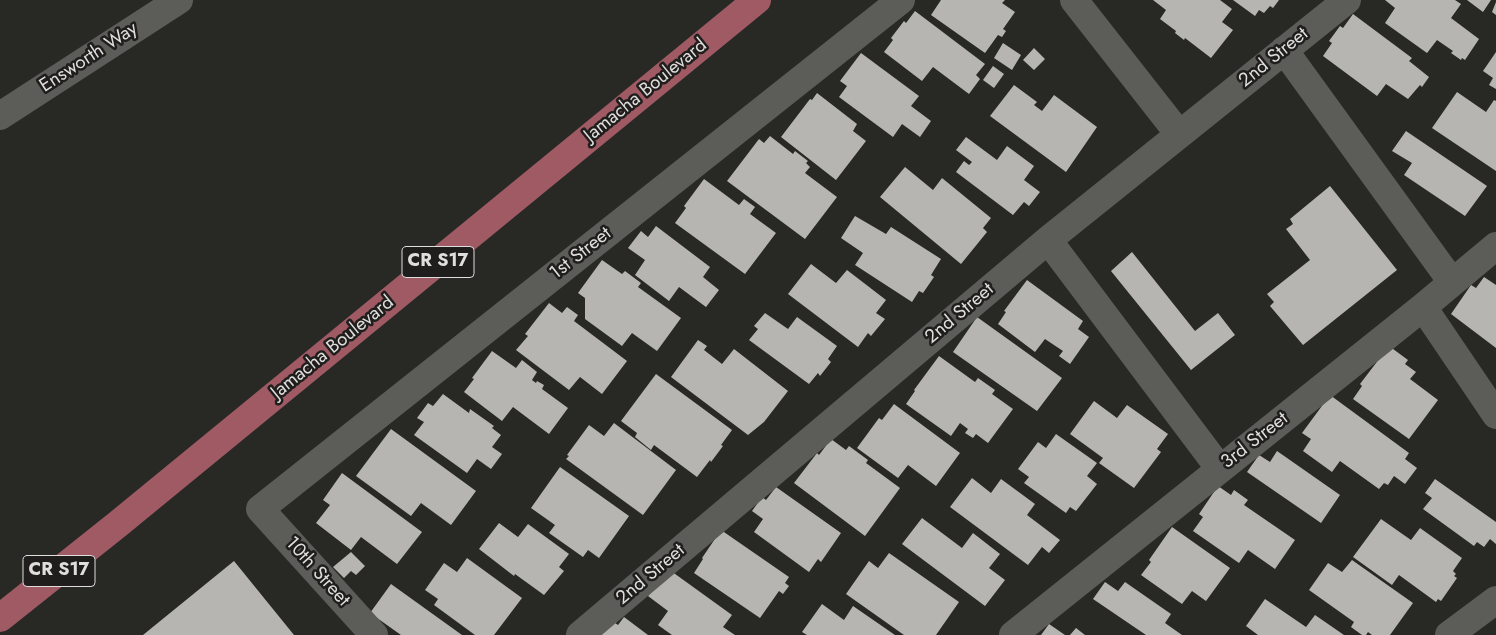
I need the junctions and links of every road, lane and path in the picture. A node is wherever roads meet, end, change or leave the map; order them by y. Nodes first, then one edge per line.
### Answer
1 (178, 0) edge
2 (758, 0) edge
3 (901, 0) edge
4 (1074, 0) edge
5 (1347, 0) edge
6 (1284, 50) junction
7 (0, 116) edge
8 (1178, 134) junction
9 (1048, 240) junction
10 (1496, 246) edge
11 (1452, 282) junction
12 (1423, 307) junction
13 (1496, 416) edge
14 (1220, 469) junction
15 (260, 509) joint
16 (1496, 600) edge
17 (0, 618) edge
18 (374, 635) edge
19 (580, 635) edge
20 (1013, 635) edge
21 (1449, 635) edge

1 - 7 street, Ensworth Way
2 - 17 main road, Jamacha Boulevard / CR S17
3 - 15 street, 1st Street
4 - 8 street
5 - 6 street, 2nd Street
6 - 8 street, 2nd Street
6 - 11 street
8 - 9 street, 2nd Street
9 - 14 street
9 - 19 street, 2nd Street
10 - 11 street, 3rd Street
11 - 12 street, 3rd Street
12 - 13 street
12 - 14 street, 3rd Street
14 - 20 street, 3rd Street
15 - 18 street, 10th Street
16 - 21 street

